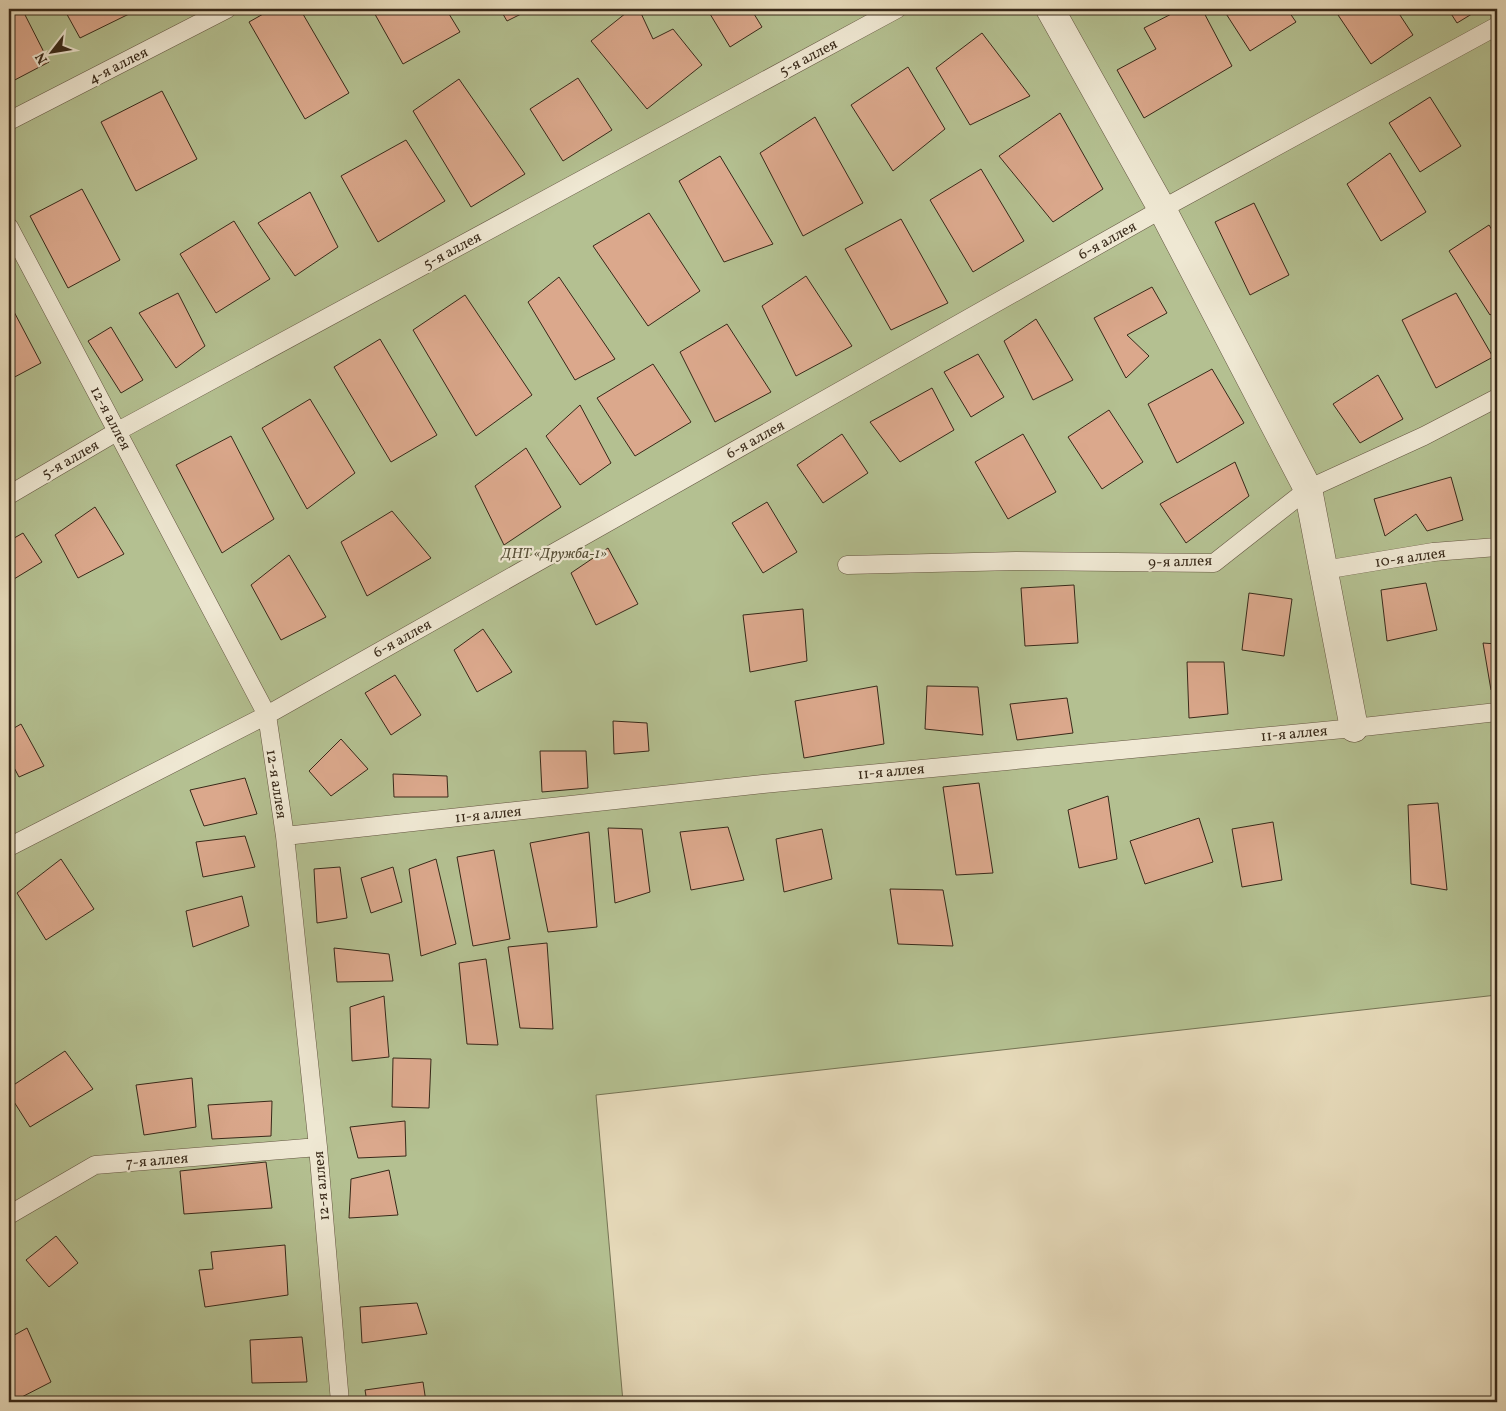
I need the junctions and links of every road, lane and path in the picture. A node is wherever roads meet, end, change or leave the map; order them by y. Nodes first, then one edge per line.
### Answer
1 (227, 9) edge
2 (898, 9) edge
3 (1050, 9) edge
4 (1497, 26) edge
5 (9, 121) edge
6 (1162, 209) junction
7 (9, 227) edge
8 (1497, 398) edge
9 (118, 431) junction
10 (1308, 489) junction
11 (9, 495) edge
12 (1497, 547) edge
13 (847, 564) dead end
14 (1324, 570) junction
15 (1497, 712) edge
16 (267, 715) junction
17 (1354, 728) junction
18 (286, 836) junction
19 (9, 847) edge
20 (318, 1147) junction
21 (9, 1215) edge
22 (340, 1402) edge

1 - 5 lane, 4-я аллея
2 - 9 lane, 5-я аллея
3 - 6 street
4 - 6 lane, 6-я аллея
6 - 10 street
6 - 16 lane, 6-я аллея
7 - 9 lane, 12-я аллея
8 - 10 lane, 9-я аллея
9 - 11 lane, 5-я аллея
9 - 16 lane, 12-я аллея
10 - 13 lane, 9-я аллея
10 - 14 street
12 - 14 lane, 10-я аллея
14 - 17 street
15 - 17 lane, 11-я аллея
16 - 18 lane, 12-я аллея
16 - 19 lane, 6-я аллея
17 - 18 lane, 11-я аллея
18 - 20 lane, 12-я аллея
20 - 21 lane, 7-я аллея
20 - 22 lane, 12-я аллея

